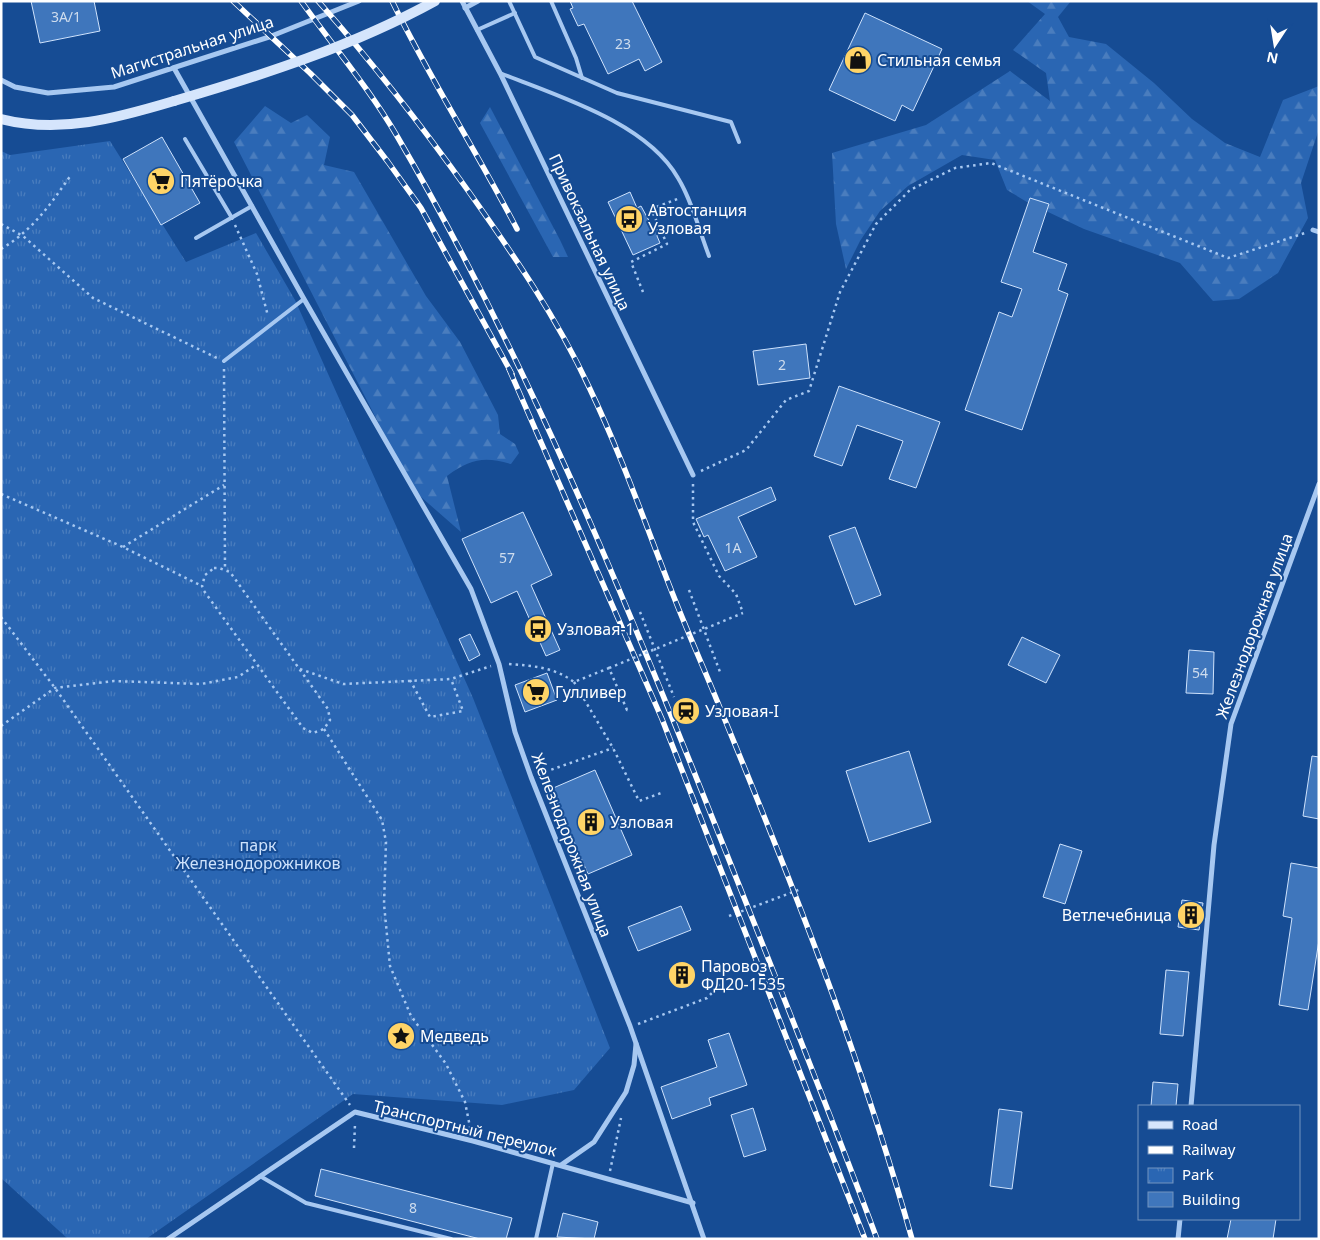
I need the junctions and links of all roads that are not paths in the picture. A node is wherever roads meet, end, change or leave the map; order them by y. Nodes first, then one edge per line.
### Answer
1 (358, 1) edge
2 (435, 1) edge
3 (462, 1) edge
4 (478, 1) edge
5 (510, 1) edge
6 (551, 1) edge
7 (466, 8) junction
8 (514, 13) junction
9 (476, 30) junction
10 (174, 68) junction
11 (500, 73) junction
12 (582, 78) junction
13 (1, 80) edge
14 (1, 119) edge
15 (185, 138) dead end
16 (739, 142) dead end
17 (252, 206) junction
18 (232, 218) junction
19 (196, 238) dead end
20 (709, 256) dead end
21 (304, 299) junction
22 (224, 361) road end
23 (692, 475) road end
24 (1319, 484) edge
25 (636, 1041) junction
26 (1191, 1105) edge
27 (553, 1163) junction
28 (561, 1165) junction
29 (260, 1176) junction
30 (693, 1203) junction
31 (1180, 1220) edge
32 (178, 1236) edge
33 (168, 1239) edge
34 (451, 1239) edge
35 (536, 1239) edge
36 (704, 1239) edge
37 (1178, 1239) edge

1 - 10 street, Магистральная улица
2 - 14 main road, bridge
3 - 7 street, Привокзальная улица
4 - 7 street
5 - 8 lane
6 - 12 lane
7 - 9 street, Привокзальная улица
8 - 9 lane
8 - 12 lane
9 - 11 street, Привокзальная улица
10 - 13 street, Магистральная улица
10 - 17 street
11 - 20 lane
11 - 23 street, Привокзальная улица
12 - 16 lane
15 - 18 lane
17 - 18 lane
17 - 21 street
18 - 19 lane
21 - 22 lane
21 - 25 street, Железнодорожная улица
24 - 26 street, Железнодорожная улица
25 - 28 street
25 - 30 street, Железнодорожная улица
27 - 28 street, Транспортный переулок
27 - 29 street, Транспортный переулок
27 - 35 lane
28 - 30 street, Транспортный переулок
29 - 32 street, Транспортный переулок
29 - 34 lane
30 - 36 street
31 - 37 street
32 - 33 street, Транспортный переулок

